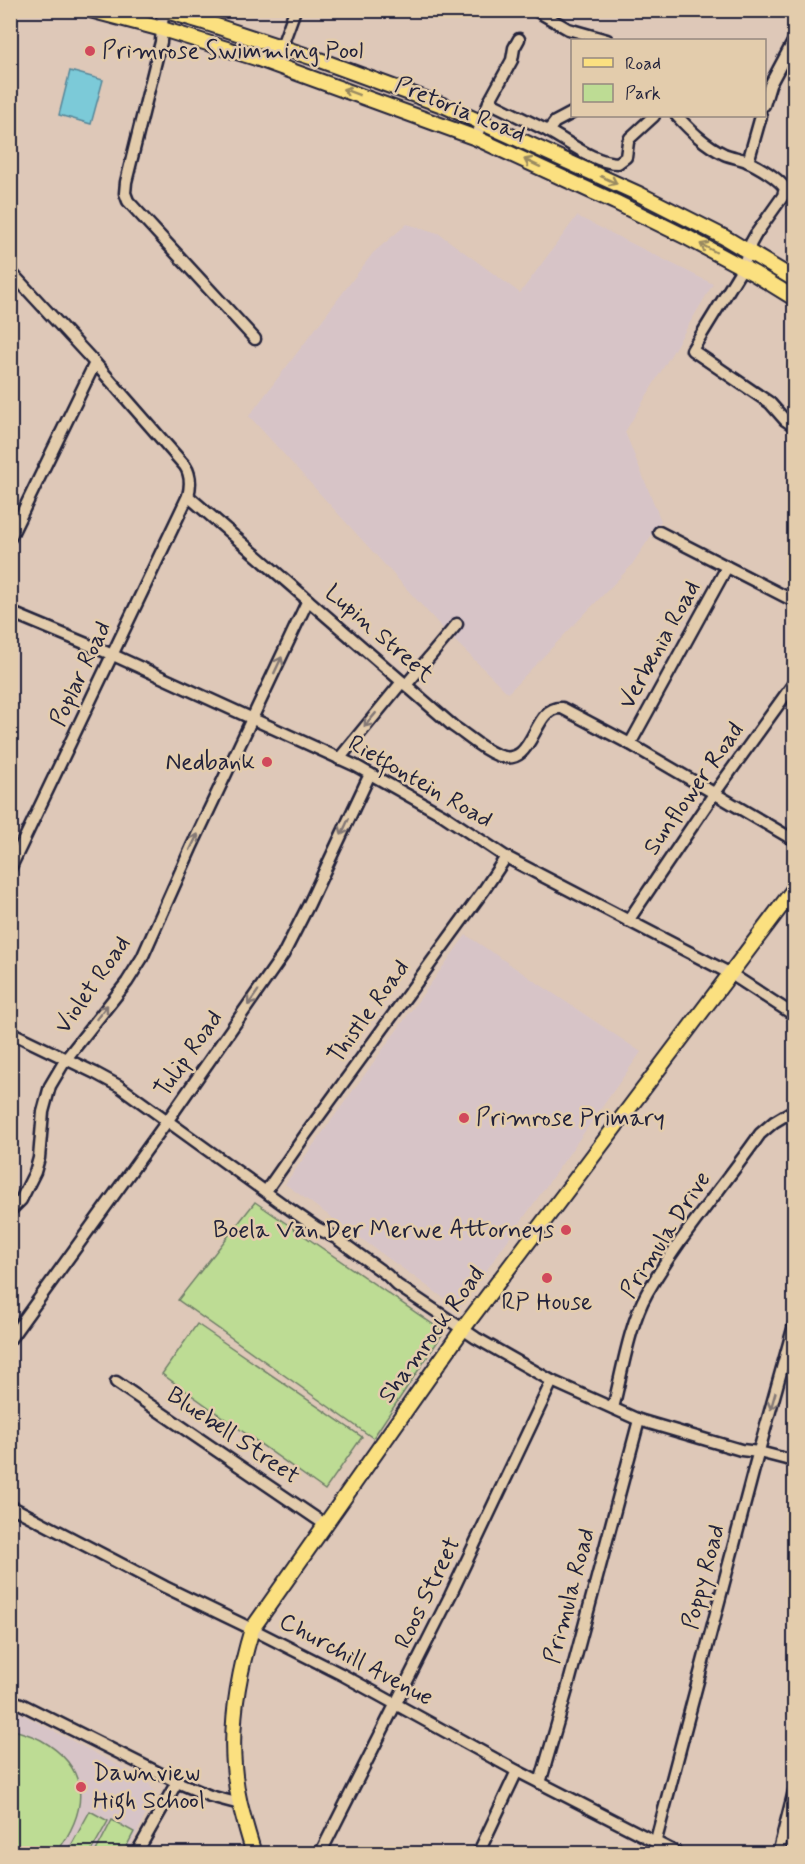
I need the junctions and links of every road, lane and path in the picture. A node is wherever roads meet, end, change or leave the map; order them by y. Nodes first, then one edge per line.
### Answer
1 (90, 10) edge
2 (295, 10) edge
3 (535, 10) edge
4 (163, 11) edge
5 (162, 29) junction
6 (519, 39) dead end
7 (603, 39) edge
8 (795, 40) edge
9 (281, 48) junction
10 (275, 65) junction
11 (766, 101) edge
12 (489, 102) junction
13 (571, 114) edge
14 (653, 117) edge
15 (678, 117) edge
16 (761, 117) edge
17 (482, 123) junction
18 (549, 131) junction
19 (476, 138) junction
20 (589, 154) junction
21 (748, 162) junction
22 (582, 168) junction
23 (749, 252) junction
24 (743, 267) junction
25 (12, 278) edge
26 (795, 279) edge
27 (795, 298) edge
28 (255, 339) dead end
29 (95, 363) junction
30 (795, 426) edge
31 (188, 496) junction
32 (659, 532) dead end
33 (10, 538) edge
34 (727, 567) junction
35 (308, 600) junction
36 (795, 601) edge
37 (10, 612) edge
38 (457, 624) dead end
39 (113, 655) junction
40 (795, 682) edge
41 (404, 683) junction
42 (253, 718) junction
43 (630, 744) junction
44 (339, 759) junction
45 (370, 774) junction
46 (714, 794) junction
47 (795, 840) edge
48 (506, 857) junction
49 (10, 869) edge
50 (795, 889) edge
51 (628, 921) junction
52 (731, 974) junction
53 (795, 1015) edge
54 (10, 1032) edge
55 (66, 1059) junction
56 (795, 1110) edge
57 (168, 1120) junction
58 (266, 1191) junction
59 (10, 1211) edge
60 (795, 1325) edge
61 (462, 1330) junction
62 (10, 1339) edge
63 (552, 1381) junction
64 (116, 1382) dead end
65 (613, 1408) junction
66 (639, 1420) junction
67 (758, 1455) junction
68 (795, 1461) edge
69 (795, 1468) edge
70 (10, 1506) edge
71 (326, 1525) junction
72 (252, 1629) junction
73 (10, 1700) edge
74 (397, 1705) junction
75 (517, 1771) junction
76 (177, 1782) junction
77 (540, 1783) junction
78 (795, 1791) edge
79 (240, 1804) junction
80 (656, 1840) junction
81 (136, 1854) edge
82 (254, 1854) edge
83 (320, 1854) edge
84 (478, 1854) edge
85 (679, 1854) edge
86 (778, 1854) edge

1 - 5 main road, Pretoria Road
2 - 9 street
3 - 7 street
4 - 5 street
4 - 9 main road, Pretoria Road
5 - 10 main road, Pretoria Road
5 - 28 street
6 - 12 street
8 - 11 street
9 - 10 street
9 - 17 main road, Pretoria Road
19 -> 10 main road, Pretoria Road
12 - 17 street
12 - 18 street
13 - 18 street
14 - 20 street
15 - 21 street
16 - 21 street
17 - 19 street
17 - 22 main road, Pretoria Road
18 - 20 street
24 -> 19 main road, Pretoria Road
20 - 22 street
21 - 23 street
22 -> 23 main road, Pretoria Road
23 - 24 street
23 - 26 main road, Pretoria Road
24 - 27 main road, Pretoria Road
24 - 30 street
25 - 29 street
29 - 31 street
29 - 33 street
31 - 35 street, Lupin Street
31 - 39 street, Poplar Road
32 - 34 street
34 - 36 street
34 - 43 street, Verbenia Road
35 - 41 street, Lupin Street
42 -> 35 street, Violet Road
37 - 39 street, Rietfontein Road
38 - 41 street
39 - 42 street, Rietfontein Road
39 - 49 street, Poplar Road
40 - 46 street, Sunflower Road
41 - 43 street, Lupin Street
41 -> 44 street
42 - 44 street, Rietfontein Road
55 -> 42 street, Violet Road
43 - 46 street, Lupin Street
44 - 45 street, Rietfontein Road
45 - 48 street, Rietfontein Road
45 -> 57 street, Tulip Road
46 - 47 street, Lupin Street
46 - 51 street, Sunflower Road
48 - 51 street, Rietfontein Road
48 - 58 street, Thistle Road
50 - 52 main road, Shamrock Road
51 - 52 street, Rietfontein Road
52 - 53 street, Rietfontein Road
52 - 61 main road, Shamrock Road
54 - 55 street
55 - 57 street
55 - 59 street, Violet Road
56 - 65 street, Primula Drive
57 - 58 street
57 - 62 street, Tulip Road
58 - 61 street
60 -> 67 street, Poppy Road
61 - 63 street
61 - 71 main road, Shamrock Road
63 - 65 street
63 - 74 street, Roos Street
64 - 71 street, Bluebell Street
65 - 66 street
66 - 67 street
66 - 77 street, Primula Road
67 - 68 street
67 - 69 street
67 - 80 street, Poppy Road
70 - 72 street, Churchill Avenue
71 - 72 main road, Shamrock Road
72 - 74 street, Churchill Avenue
72 - 79 main road, Shamrock Road
73 - 76 street
74 - 75 street, Churchill Avenue
74 - 83 street, Roos Street
75 - 77 street, Churchill Avenue
75 - 84 street
76 - 79 street
76 - 81 street
77 - 80 street, Churchill Avenue
78 - 86 street
79 - 82 main road, Shamrock Road
80 - 85 street, Churchill Avenue

